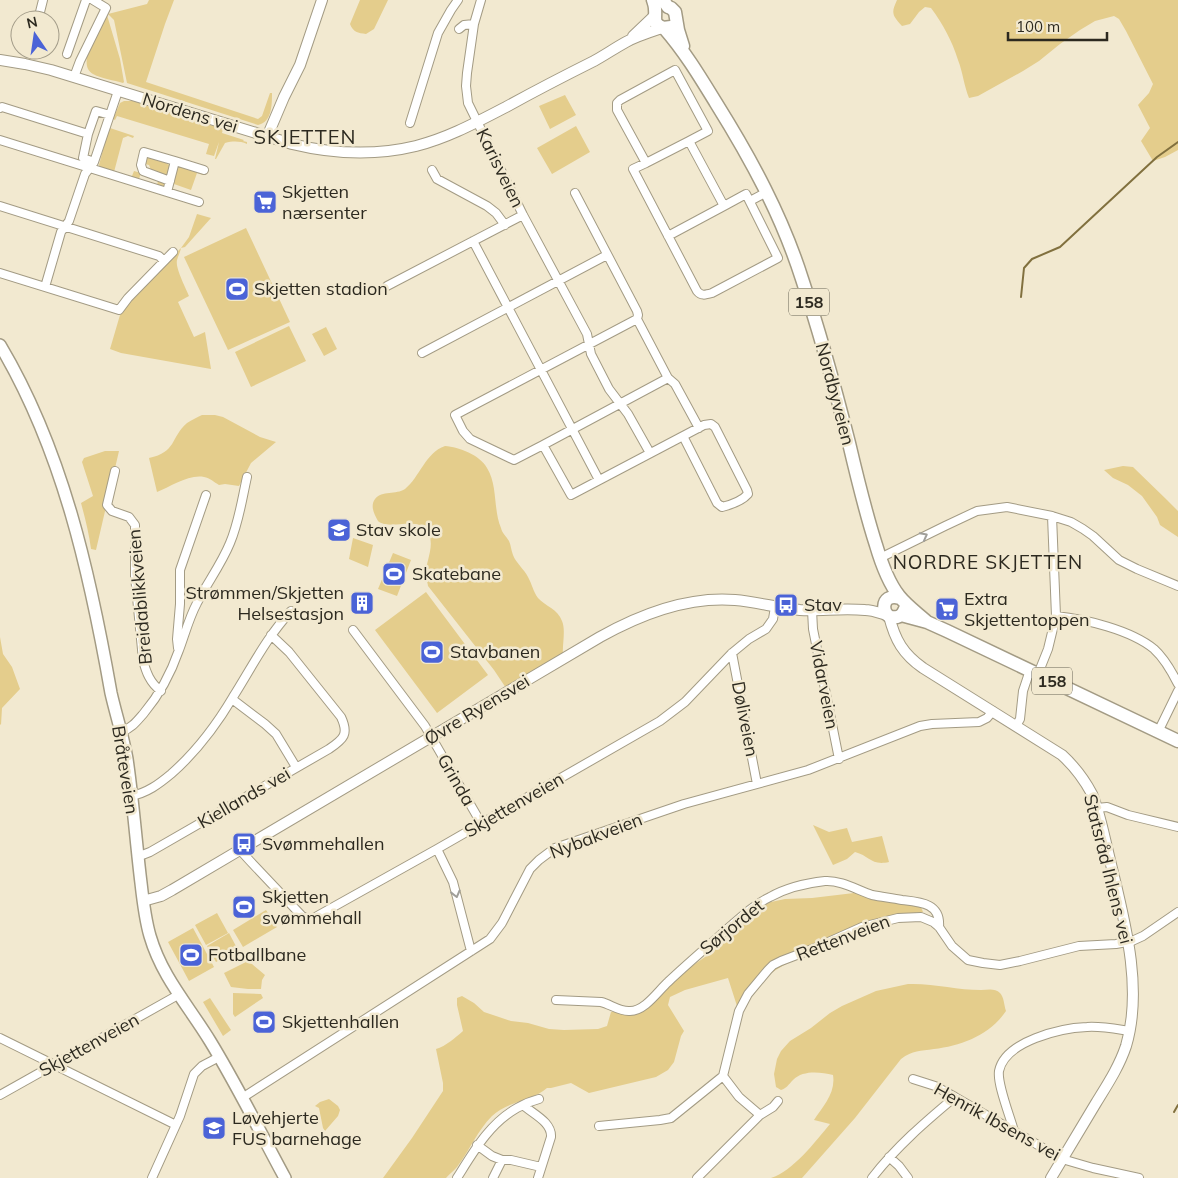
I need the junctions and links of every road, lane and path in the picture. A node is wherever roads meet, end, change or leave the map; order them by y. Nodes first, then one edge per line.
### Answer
1 (86, 0) edge
2 (93, 0) edge
3 (322, 0) edge
4 (458, 0) edge
5 (481, 0) edge
6 (666, 3) edge
7 (654, 9) edge
8 (474, 24) junction
9 (443, 25) junction
10 (668, 26) junction
11 (628, 41) junction
12 (67, 54) dead end
13 (1, 60) edge
14 (74, 77) junction
15 (694, 85) junction
16 (118, 91) junction
17 (0, 108) edge
18 (110, 115) junction
19 (410, 122) dead end
20 (477, 122) junction
21 (88, 134) junction
22 (267, 137) junction
23 (0, 140) edge
24 (689, 141) junction
25 (175, 161) junction
26 (646, 163) junction
27 (92, 165) junction
28 (204, 170) dead end
29 (432, 170) dead end
30 (170, 181) junction
31 (166, 192) junction
32 (767, 192) junction
33 (575, 193) dead end
34 (750, 201) junction
35 (199, 202) dead end
36 (0, 206) edge
37 (724, 206) junction
38 (524, 215) junction
39 (505, 225) junction
40 (65, 226) junction
41 (668, 236) junction
42 (473, 241) junction
43 (173, 252) dead end
44 (607, 255) junction
45 (164, 261) junction
46 (0, 273) edge
47 (559, 280) junction
48 (387, 286) dead end
49 (45, 287) junction
50 (508, 307) junction
51 (637, 319) junction
52 (589, 344) junction
53 (0, 345) edge
54 (422, 353) dead end
55 (541, 369) junction
56 (668, 378) junction
57 (621, 403) junction
58 (699, 428) junction
59 (572, 429) junction
60 (683, 436) junction
61 (543, 445) junction
62 (650, 454) junction
63 (115, 471) dead end
64 (248, 477) dead end
65 (599, 480) junction
66 (206, 495) dead end
67 (1052, 516) junction
68 (882, 564) junction
69 (1178, 586) edge
70 (775, 607) junction
71 (894, 609) junction
72 (812, 610) junction
73 (291, 611) dead end
74 (1056, 616) junction
75 (353, 630) dead end
76 (271, 635) junction
77 (179, 650) junction
78 (732, 653) junction
79 (1034, 672) junction
80 (1178, 684) edge
81 (160, 691) junction
82 (1178, 691) edge
83 (232, 699) junction
84 (993, 711) junction
85 (1016, 726) junction
86 (121, 732) junction
87 (1158, 732) junction
88 (431, 737) junction
89 (1178, 741) edge
90 (839, 759) junction
91 (296, 767) junction
92 (757, 784) junction
93 (131, 796) junction
94 (1097, 808) junction
95 (481, 823) junction
96 (1178, 827) edge
97 (437, 849) junction
98 (240, 850) junction
99 (137, 857) junction
100 (143, 901) junction
101 (1178, 912) edge
102 (939, 927) junction
103 (1128, 942) junction
104 (471, 950) junction
105 (178, 995) junction
106 (556, 1000) dead end
107 (1129, 1031) junction
108 (0, 1038) edge
109 (219, 1057) junction
110 (55, 1064) junction
111 (723, 1076) junction
112 (913, 1079) dead end
113 (0, 1095) edge
114 (955, 1097) junction
115 (242, 1098) junction
116 (539, 1099) dead end
117 (778, 1101) dead end
118 (523, 1105) junction
119 (760, 1115) junction
120 (176, 1125) junction
121 (599, 1126) dead end
122 (1014, 1130) junction
123 (478, 1145) junction
124 (889, 1157) junction
125 (1062, 1159) junction
126 (502, 1160) junction
127 (541, 1167) junction
128 (152, 1178) edge
129 (285, 1178) edge
130 (457, 1178) edge
131 (493, 1178) edge
132 (538, 1178) edge
133 (698, 1178) edge
134 (872, 1178) edge
135 (908, 1178) edge
136 (1051, 1178) edge
137 (1139, 1178) edge

1 - 12 street
2 - 14 street
3 - 22 street
4 - 9 street
5 - 8 street, Karisveien
6 - 7 main road, Nordbyveien / 158
6 - 10 main road, Nordbyveien / 158
7 - 10 main road, Nordbyveien / 158
7 - 11 street, Nordens vei
8 - 9 street
8 - 20 street, Karisveien
9 - 19 street
10 - 11 street, Nordens vei
10 - 15 main road, Nordbyveien / 158
11 - 20 street, Nordens vei
13 - 14 street, Nordens vei
14 - 16 street, Nordens vei
15 - 24 street, Nordbyveien
15 - 26 street, Nordbyveien
15 - 32 main road, Nordbyveien / 158
16 - 18 street
16 - 22 street, Nordens vei
17 - 21 street
18 - 21 street
18 - 27 street
20 - 22 street, Nordens vei
20 - 38 street, Karisveien
21 - 27 street
23 - 27 street
24 - 26 street, Nordbyveien
24 - 37 street
25 - 28 street
25 - 30 street
25 - 30 street
26 - 41 street
27 - 31 street
27 - 40 street
29 - 39 street, Karisveien
30 - 31 street
31 - 35 street
32 - 34 street
32 - 68 main road, Nordbyveien / 158
33 - 44 street
34 - 37 street
34 - 41 street
36 - 40 street
37 - 41 street
38 - 39 street, Karisveien
38 - 47 street, Karisveien
39 - 42 street, Karisveien
40 - 45 street
40 - 49 street
42 - 48 street, Karisveien
42 - 50 street
43 - 45 street
44 - 47 street
44 - 51 street
45 - 49 street
46 - 49 street
47 - 50 street
47 - 52 street, Karisveien
50 - 54 street
50 - 55 street
51 - 52 street
51 - 56 street
52 - 55 street
52 - 57 street, Karisveien
53 - 86 main road, Bråteveien
55 - 59 street
55 - 61 street
56 - 57 street
56 - 58 street
57 - 59 street
57 - 62 street, Karisveien
58 - 60 street
58 - 60 street
59 - 61 street
59 - 65 street
60 - 62 street
61 - 65 street
62 - 65 street
63 - 81 street, Breidablikkveien
64 - 77 street
66 - 77 street
68 -> 67 street
67 - 69 street
67 - 74 street
68 - 71 main road, Nordbyveien / 158
70 - 72 street, Øvre Ryensvei
70 - 78 street, Skjettenveien
70 - 88 street, Øvre Ryensvei
71 - 72 street, Øvre Ryensvei
71 - 79 main road, 158
71 - 84 street, Statsråd Ihlens vei
72 - 90 street, Vidarveien
73 - 76 street
74 - 79 street
74 - 80 street
75 - 88 street, Grinda
76 - 83 street
76 - 91 street, Kiellands vei
77 - 81 street
78 - 92 street, Døliveien
78 - 95 street, Skjettenveien
79 - 85 street
79 - 87 main road, 158
81 - 86 street
82 - 87 street
83 - 91 street
83 - 93 street
84 - 85 street, Statsråd Ihlens vei
84 - 90 street, Nybakveien
85 - 94 street, Statsråd Ihlens vei
86 - 93 main road, Bråteveien
87 - 89 main road, 158
88 - 95 street, Grinda
88 - 98 street, Øvre Ryensvei
90 - 92 street, Nybakveien
91 - 99 street, Kiellands vei
92 - 104 street, Nybakveien
93 - 99 main road, Bråteveien
94 - 96 street
94 - 103 street, Statsråd Ihlens vei
95 - 97 street, Skjettenveien
97 - 98 street, Skjettenveien
97 -> 104 street
98 - 100 street, Øvre Ryensvei
99 - 100 main road, Bråteveien
100 - 105 main road, Bråteveien
101 - 103 street
102 - 103 street
102 - 106 street, Sørjordet
102 - 111 street, Rettenveien
103 - 107 street, Statsråd Ihlens vei
104 - 115 street, Nybakveien
105 - 109 main road, Bråteveien
105 - 110 street, Skjettenveien
107 - 122 street
107 - 125 street, Statsråd Ihlens vei
108 - 110 street
109 - 115 main road, Bråteveien
109 - 120 street
110 - 113 street, Skjettenveien
110 - 120 street
111 - 119 street
111 - 121 street
112 - 114 street, Henrik Ibsens vei
114 - 122 street, Henrik Ibsens vei
114 - 124 street
115 - 129 main road, Bråteveien
116 - 118 street
117 - 119 street
118 - 123 street
118 - 127 street
119 - 133 street
120 - 128 street
122 - 125 street, Henrik Ibsens vei
123 - 126 street
123 - 130 street
124 - 134 street
124 - 135 street
125 - 136 street, Statsråd Ihlens vei
125 - 137 street, Henrik Ibsens vei
126 - 127 street
126 - 131 street
127 - 132 street

